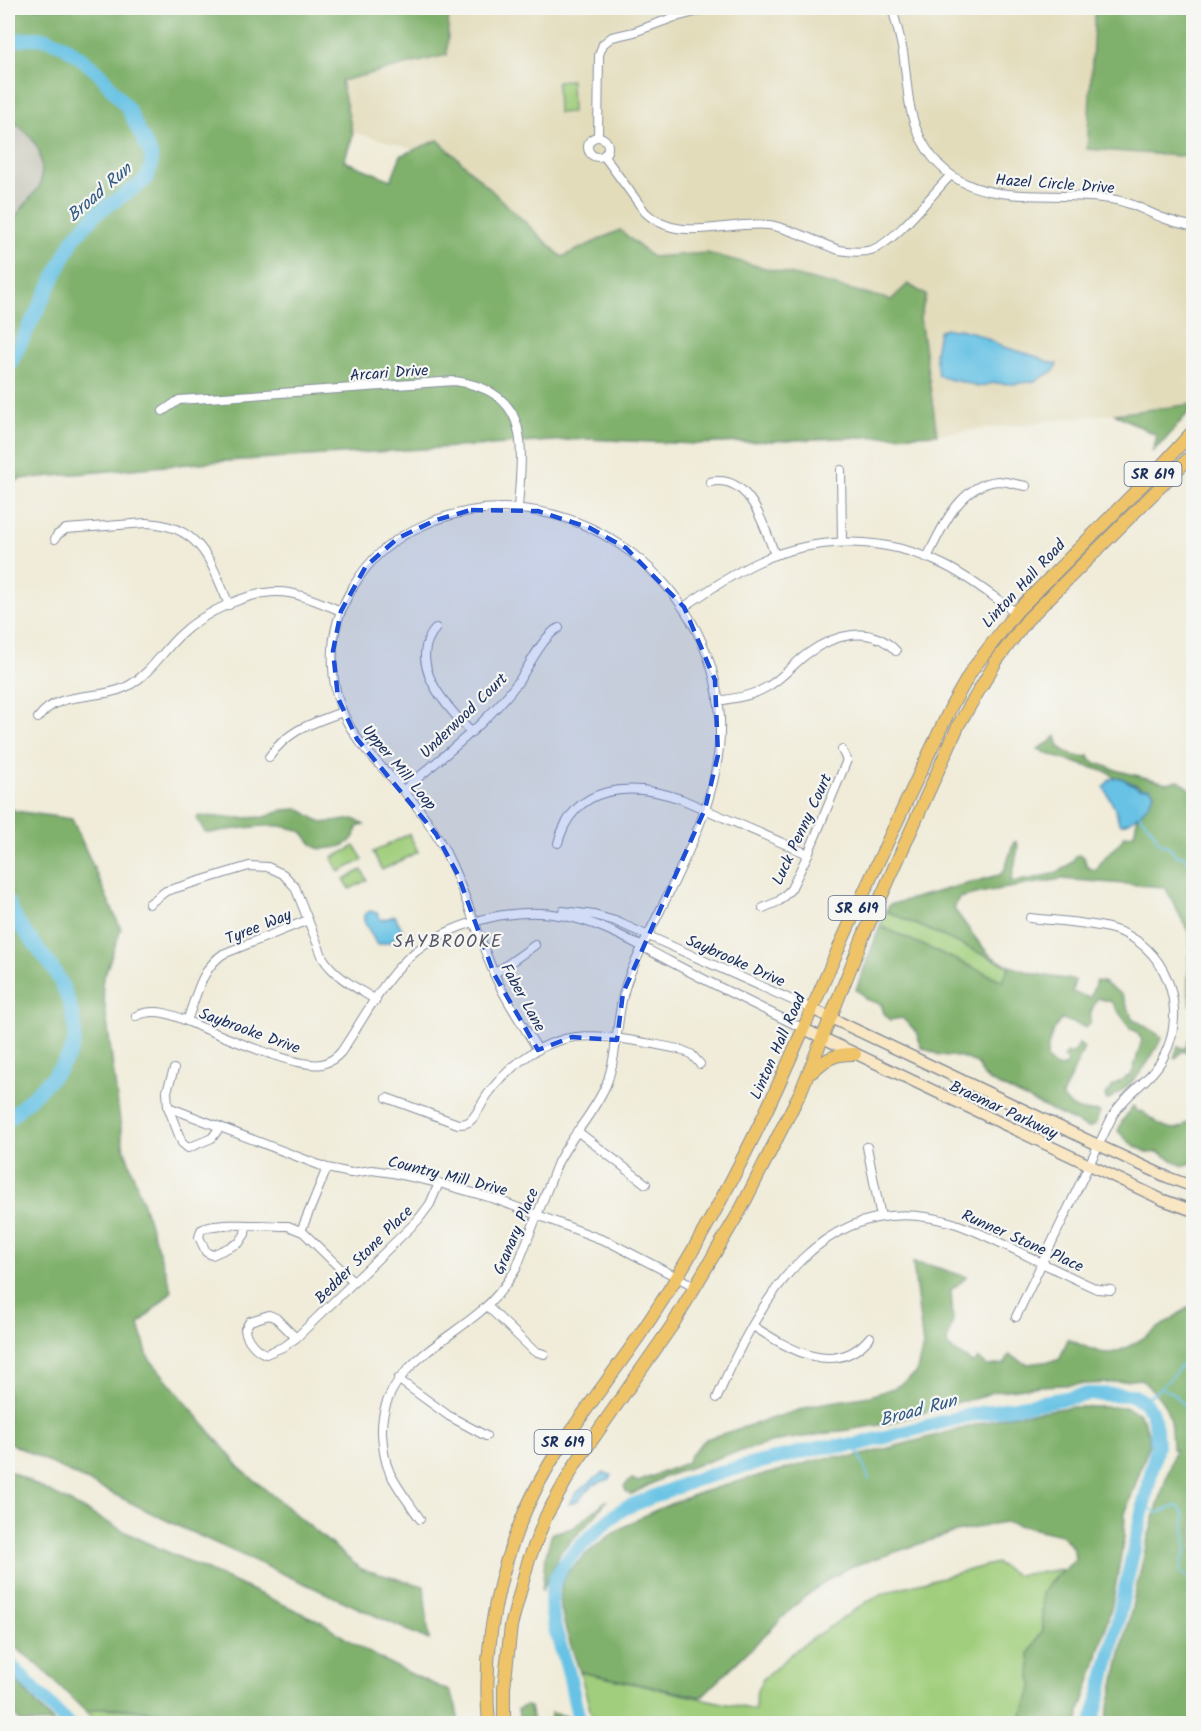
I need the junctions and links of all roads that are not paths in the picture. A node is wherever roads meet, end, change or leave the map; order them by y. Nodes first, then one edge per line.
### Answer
1 (711, 8) edge
2 (892, 8) edge
3 (598, 137) junction
4 (604, 156) junction
5 (950, 176) junction
6 (1194, 227) edge
7 (163, 411) dead end
8 (1194, 430) edge
9 (1194, 453) edge
10 (841, 471) dead end
11 (710, 482) dead end
12 (1026, 486) dead end
13 (519, 508) junction
14 (55, 539) dead end
15 (842, 542) junction
16 (775, 555) junction
17 (927, 558) junction
18 (230, 605) junction
19 (684, 607) junction
20 (341, 611) junction
21 (1016, 612) junction
22 (1027, 620) junction
23 (436, 628) dead end
24 (559, 628) dead end
25 (896, 651) dead end
26 (718, 701) junction
27 (342, 712) junction
28 (38, 718) dead end
29 (470, 731) junction
30 (842, 750) dead end
31 (269, 757) dead end
32 (404, 790) junction
33 (705, 809) junction
34 (558, 843) dead end
35 (808, 854) junction
36 (149, 904) dead end
37 (763, 908) dead end
38 (545, 913) junction
39 (1030, 918) dead end
40 (308, 920) junction
41 (476, 923) junction
42 (649, 935) junction
43 (535, 945) dead end
44 (643, 948) junction
45 (494, 974) junction
46 (376, 1000) junction
47 (812, 1009) junction
48 (136, 1016) dead end
49 (832, 1019) junction
50 (188, 1021) junction
51 (804, 1029) junction
52 (823, 1039) junction
53 (617, 1040) junction
54 (538, 1050) junction
55 (855, 1054) junction
56 (700, 1064) dead end
57 (174, 1069) dead end
58 (807, 1077) junction
59 (387, 1098) dead end
60 (168, 1107) junction
61 (220, 1127) junction
62 (577, 1131) junction
63 (1098, 1145) junction
64 (867, 1147) dead end
65 (1088, 1165) junction
66 (327, 1168) junction
67 (439, 1183) junction
68 (646, 1184) dead end
69 (1194, 1187) edge
70 (1194, 1211) edge
71 (538, 1215) junction
72 (881, 1218) junction
73 (246, 1226) junction
74 (301, 1231) junction
75 (1041, 1263) junction
76 (676, 1277) junction
77 (354, 1282) junction
78 (696, 1287) junction
79 (1111, 1290) dead end
80 (487, 1306) junction
81 (1016, 1317) dead end
82 (753, 1326) junction
83 (870, 1337) dead end
84 (296, 1338) junction
85 (544, 1354) dead end
86 (398, 1379) junction
87 (717, 1398) dead end
88 (486, 1436) dead end
89 (420, 1519) dead end
90 (489, 1724) edge
91 (504, 1724) edge

1 - 3 street
2 - 5 street, Hazel Circle Drive
3 - 4 street
3 - 4 street
4 - 5 street
5 - 6 street, Hazel Circle Drive
7 - 13 street, Arcari Drive
8 - 21 main road, Linton Hall Road / SR 619
9 - 22 main road, Linton Hall Road / SR 619
10 - 15 street
11 - 16 street
12 - 17 street
13 - 19 street, Upper Mill Loop
13 - 20 street, Upper Mill Loop
14 - 18 street
15 - 16 street
15 - 17 street
16 - 19 street
17 - 21 street
18 - 20 street
18 - 28 street
19 - 26 street, Upper Mill Loop
20 - 27 street, Upper Mill Loop
21 - 22 street
21 - 47 main road, Linton Hall Road / SR 619
22 - 49 main road, Linton Hall Road / SR 619
23 - 29 street
24 - 29 street, Underwood Court
25 - 26 street
26 - 33 street, Upper Mill Loop
27 - 31 street
27 - 32 street, Upper Mill Loop
29 - 32 street, Underwood Court
30 - 35 street, Luck Penny Court
32 - 41 street, Upper Mill Loop
33 - 34 street
33 - 35 street
33 - 42 street, Upper Mill Loop
35 - 37 street, Luck Penny Court
36 - 40 street
38 - 41 street, Saybrooke Drive
38 - 42 street, Saybrooke Drive
38 - 44 street, Saybrooke Drive
39 - 63 street
40 - 46 street
40 - 50 street, Tyree Way
41 - 45 street, Faber Lane
41 - 46 street, Saybrooke Drive
42 - 44 street, Upper Mill Loop
42 - 47 street, Saybrooke Drive
43 - 45 street
44 - 51 street, Saybrooke Drive
44 - 53 street, Granary Place
45 - 54 street, Faber Lane
46 - 50 street, Saybrooke Drive
47 - 49 street, Braemar Parkway
47 - 51 main road, Linton Hall Road / SR 619
48 - 50 street, Saybrooke Drive
49 - 52 main road, Linton Hall Road / SR 619
49 - 63 street, Braemar Parkway
51 - 52 street, Braemar Parkway
51 - 76 main road, Linton Hall Road / SR 619
52 - 55 street, Braemar Parkway
52 - 58 main road, Linton Hall Road / SR 619
53 - 54 street
53 - 56 street
53 - 62 street, Granary Place
54 - 59 street
55 - 58 main road
55 - 65 street, Braemar Parkway
57 - 60 street
58 - 78 main road, Linton Hall Road / SR 619
60 - 61 street, Country Mill Drive
60 - 61 street
61 - 66 street, Country Mill Drive
62 - 68 street
62 - 71 street, Granary Place
63 - 65 street
63 - 69 street, Braemar Parkway
64 - 72 street
65 - 70 street, Braemar Parkway
65 - 75 street
66 - 67 street, Country Mill Drive
66 - 74 street
67 - 71 street, Country Mill Drive
67 - 77 street, Bedder Stone Place
71 - 76 street, Country Mill Drive
71 - 80 street, Granary Place
72 - 75 street, Runner Stone Place
72 - 82 street, Runner Stone Place
73 - 73 street
73 - 74 street
74 - 77 street
75 - 79 street, Runner Stone Place
75 - 81 street
76 - 78 street, Country Mill Drive
76 - 90 main road, Linton Hall Road / SR 619
77 - 84 street, Bedder Stone Place
78 - 91 main road, Linton Hall Road / SR 619
80 - 85 street
80 - 86 street, Granary Place
82 - 83 street
82 - 87 street, Runner Stone Place
84 - 84 street, Bedder Stone Place
86 - 88 street
86 - 89 street, Granary Place

